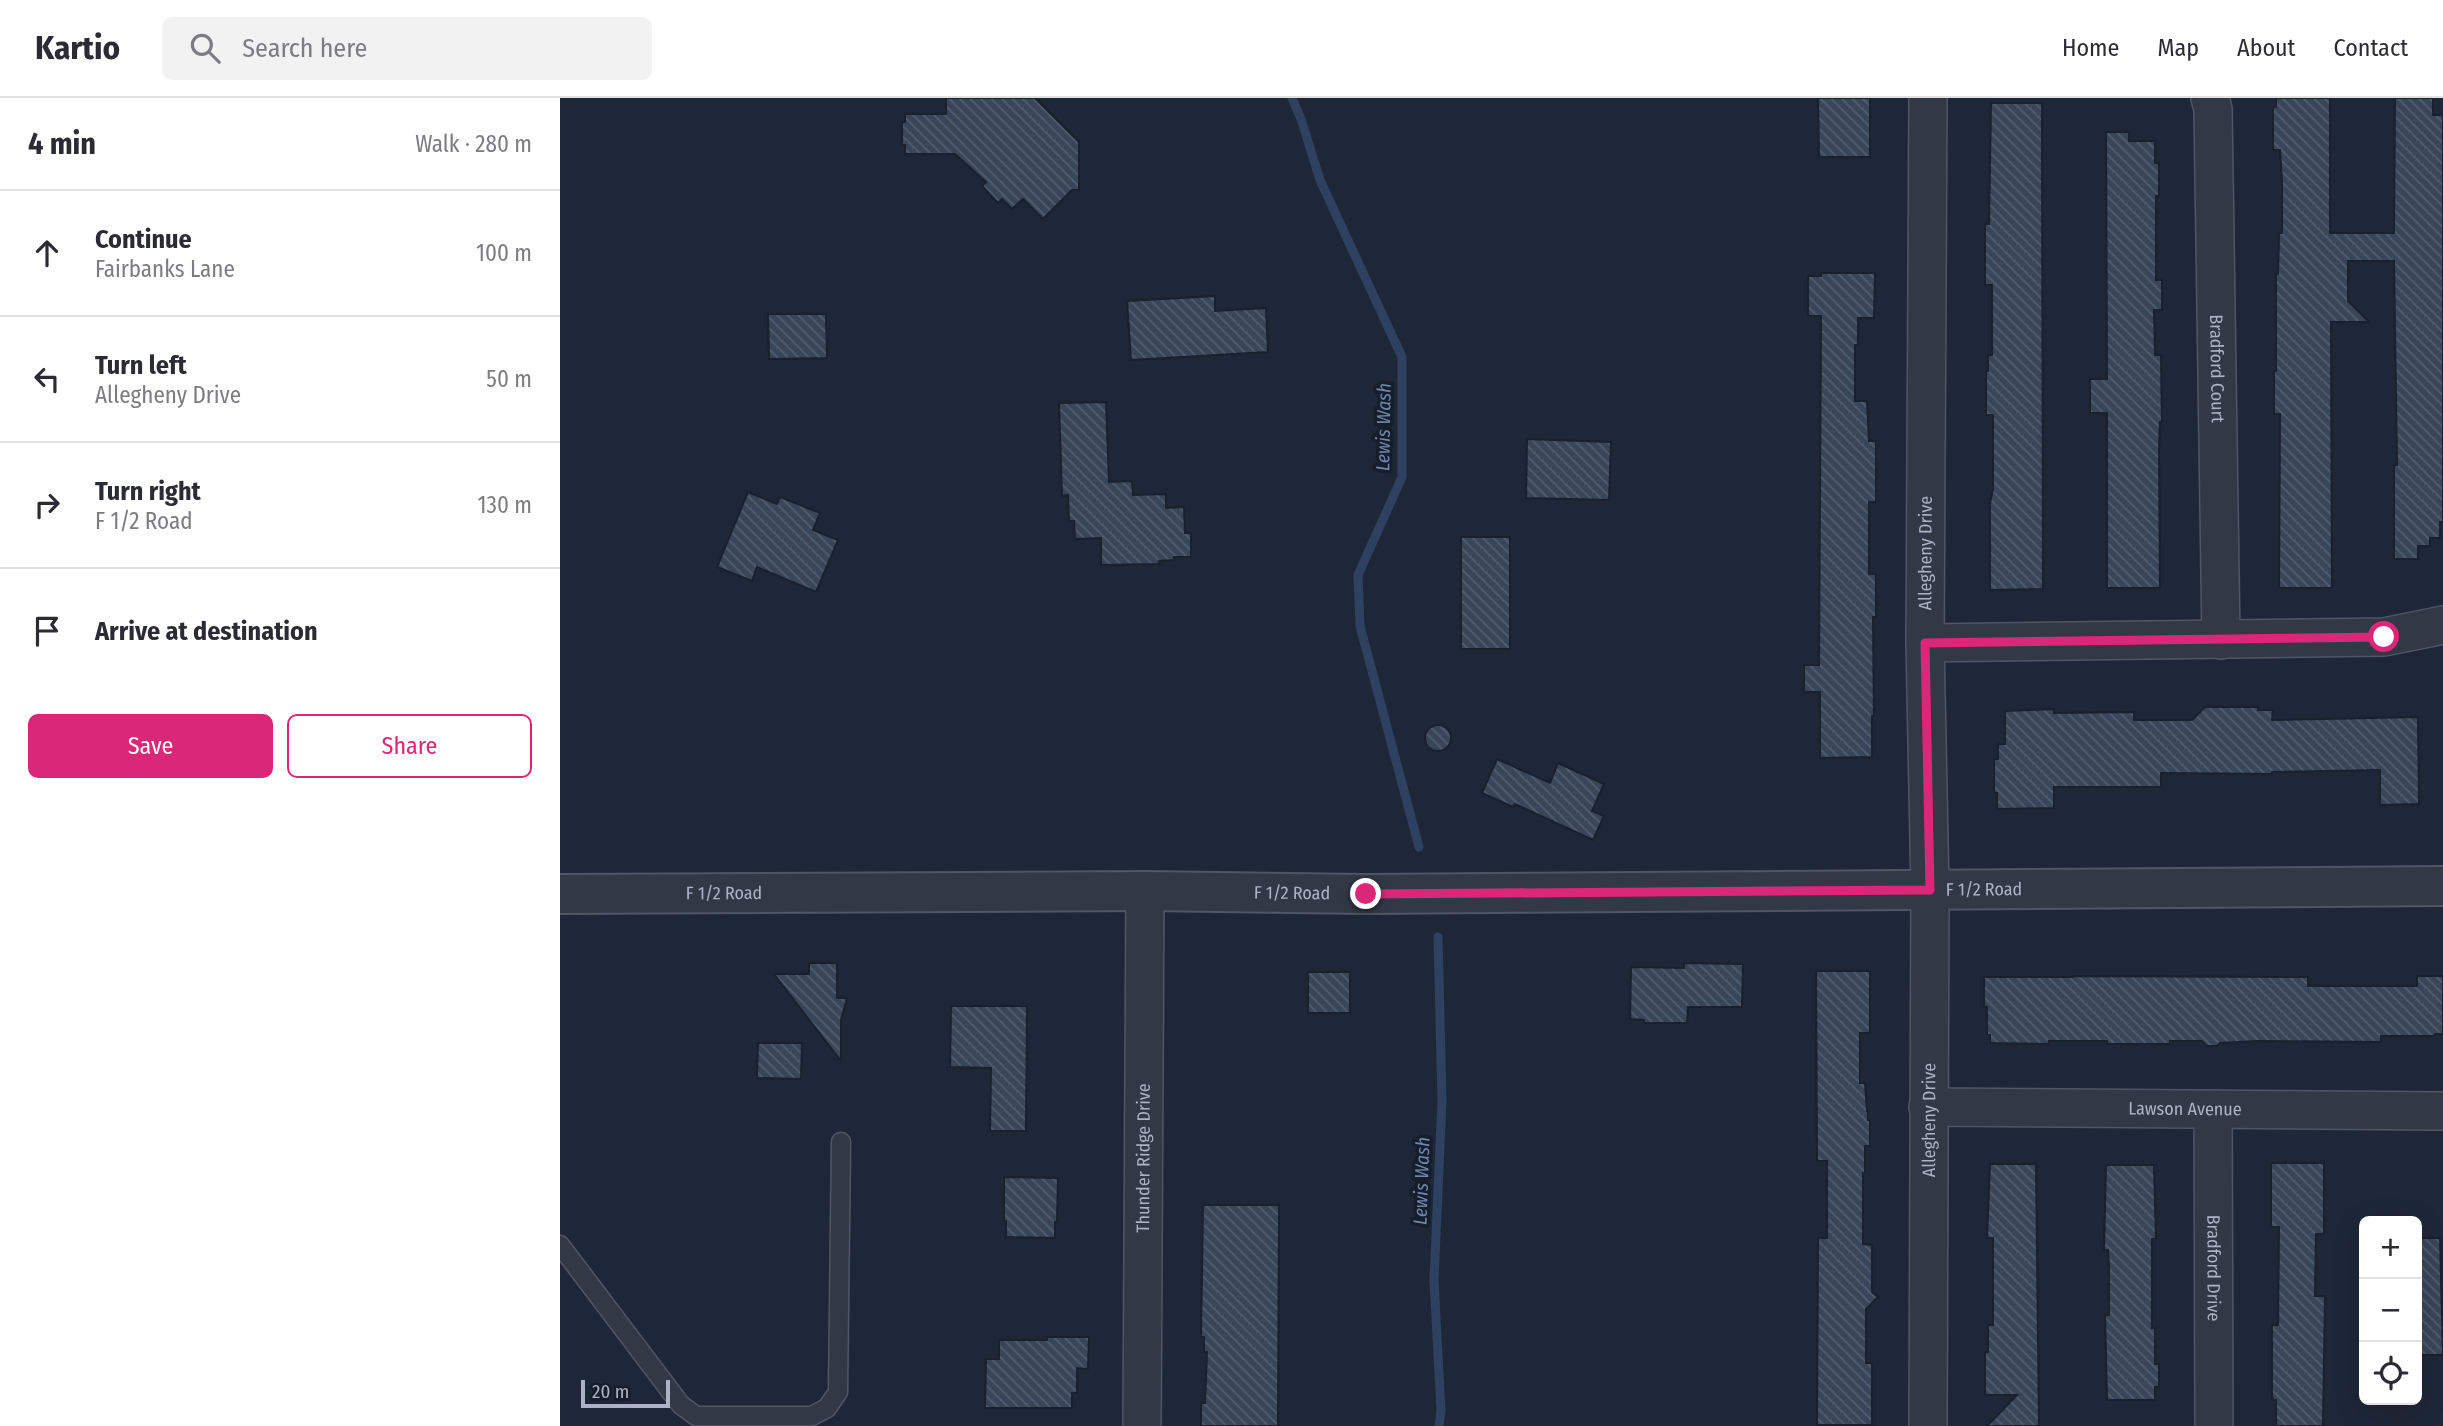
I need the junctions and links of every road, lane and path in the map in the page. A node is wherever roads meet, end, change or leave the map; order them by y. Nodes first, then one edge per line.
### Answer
1 (1928, 98) edge
2 (2210, 98) edge
3 (2443, 625) edge
4 (2221, 640) junction
5 (1925, 643) junction
6 (2443, 886) edge
7 (1930, 890) junction
8 (1145, 891) junction
9 (560, 894) edge
10 (1928, 1107) junction
11 (2213, 1109) junction
12 (2443, 1111) edge
13 (841, 1142) dead end
14 (560, 1245) edge
15 (1142, 1426) edge
16 (1928, 1426) edge
17 (2214, 1426) edge

1 - 5 street, Allegheny Drive
2 - 4 street, Bradford Court
3 - 4 street
4 - 5 street
5 - 7 street, Allegheny Drive
6 - 7 street, F 1/2 Road
7 - 8 street, F 1/2 Road
7 - 10 street, Allegheny Drive
8 - 9 street, F 1/2 Road
8 - 15 street, Thunder Ridge Drive
10 - 11 street, Lawson Avenue
10 - 16 street, Allegheny Drive
11 - 12 street, Lawson Avenue
11 - 17 street, Bradford Drive
13 - 14 lane

